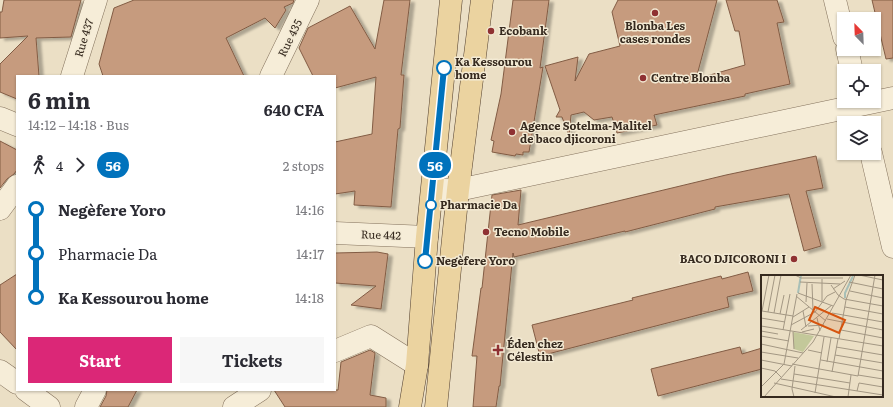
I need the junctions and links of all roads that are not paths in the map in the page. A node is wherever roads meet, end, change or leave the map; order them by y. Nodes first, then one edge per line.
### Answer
1 (96, 0) edge
2 (308, 0) edge
3 (451, 0) edge
4 (482, 0) edge
5 (835, 0) edge
6 (838, 12) edge
7 (72, 75) edge
8 (271, 75) edge
9 (893, 98) edge
10 (861, 110) edge
11 (0, 118) edge
12 (16, 125) edge
13 (873, 160) edge
14 (16, 187) edge
15 (432, 188) junction
16 (458, 190) junction
17 (0, 209) edge
18 (336, 233) edge
19 (427, 237) junction
20 (893, 247) edge
21 (336, 351) edge
22 (417, 365) junction
23 (0, 371) edge
24 (16, 383) edge
25 (27, 391) edge
26 (94, 391) edge
27 (257, 395) edge
28 (49, 407) edge
29 (86, 407) edge
30 (234, 407) edge
31 (410, 407) edge
32 (436, 407) edge

1 - 7 street, Rue 437
2 - 8 street, Rue 435
3 - 15 main road
4 - 16 main road
5 - 6 street
9 - 10 street
10 - 16 street
11 - 12 street
13 - 20 street
14 - 17 street
15 - 16 street
15 - 19 main road
16 - 32 main road
18 - 19 street, Rue 442
19 - 22 main road
21 - 22 street
22 - 31 main road
23 - 24 street
25 - 28 street
26 - 29 street
27 - 30 street

